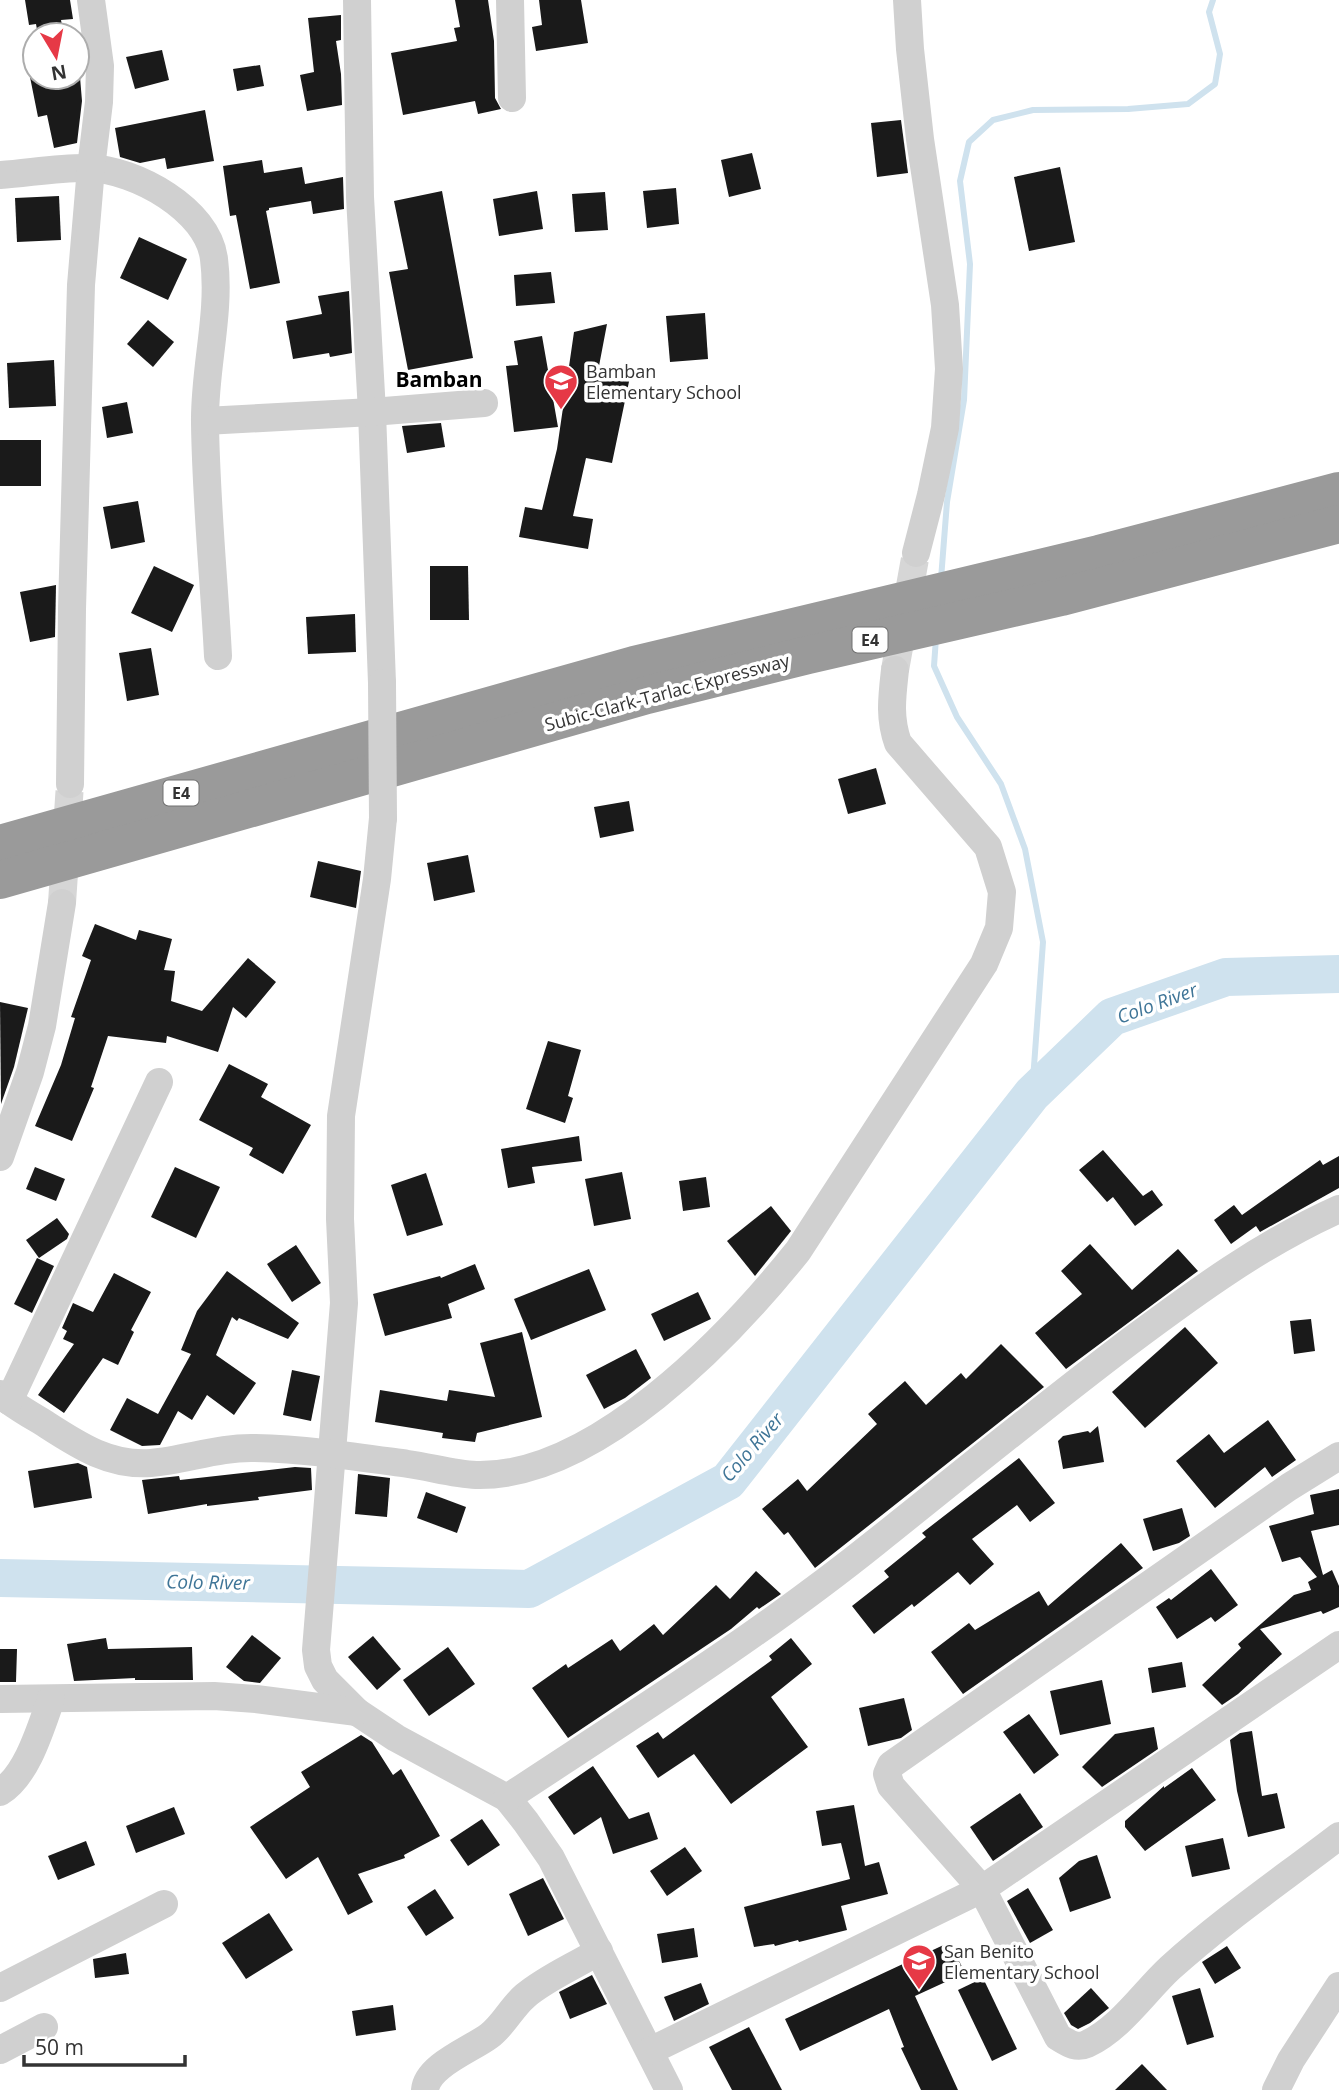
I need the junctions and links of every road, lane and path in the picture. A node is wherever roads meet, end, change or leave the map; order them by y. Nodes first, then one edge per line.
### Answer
1 (91, 0) edge
2 (357, 0) edge
3 (510, 0) edge
4 (907, 0) edge
5 (512, 99) dead end
6 (91, 168) junction
7 (0, 175) edge
8 (484, 403) dead end
9 (372, 412) junction
10 (205, 421) junction
11 (1339, 491) edge
12 (1339, 524) edge
13 (916, 553) tunnel mouth
14 (218, 656) dead end
15 (895, 670) tunnel mouth
16 (70, 784) tunnel mouth
17 (0, 844) edge
18 (0, 880) edge
19 (62, 903) tunnel mouth
20 (159, 1082) dead end
21 (0, 1157) edge
22 (1339, 1209) edge
23 (4, 1398) edge
24 (332, 1454) junction
25 (1339, 1456) edge
26 (1339, 1645) edge
27 (0, 1699) edge
28 (51, 1699) junction
29 (357, 1712) junction
30 (0, 1792) edge
31 (507, 1798) junction
32 (1339, 1836) edge
33 (982, 1889) junction
34 (164, 1904) dead end
35 (599, 1951) junction
36 (1339, 1986) edge
37 (0, 1988) edge
38 (44, 2026) dead end
39 (0, 2050) edge
40 (650, 2051) junction
41 (425, 2090) edge
42 (669, 2090) edge
43 (1276, 2090) edge

1 - 6 street
2 - 9 street
3 - 5 street
4 - 13 street
6 - 7 street
6 - 10 street
6 - 16 street
8 - 9 street
9 - 10 street
9 - 24 street, bridge
10 - 14 street
11 - 17 highway, Subic-Clark-Tarlac Expressway / E4
12 - 18 highway, Subic-Clark-Tarlac Expressway / E4
15 - 24 street
19 - 21 street
20 - 23 street
22 - 31 street
23 - 24 street
24 - 29 street
25 - 33 street
26 - 33 street
27 - 28 street
28 - 29 street
28 - 30 street
29 - 31 street
31 - 35 street
32 - 33 street
33 - 40 street
34 - 37 street
35 - 40 street
35 - 41 street
36 - 43 street
38 - 39 street
40 - 42 street

